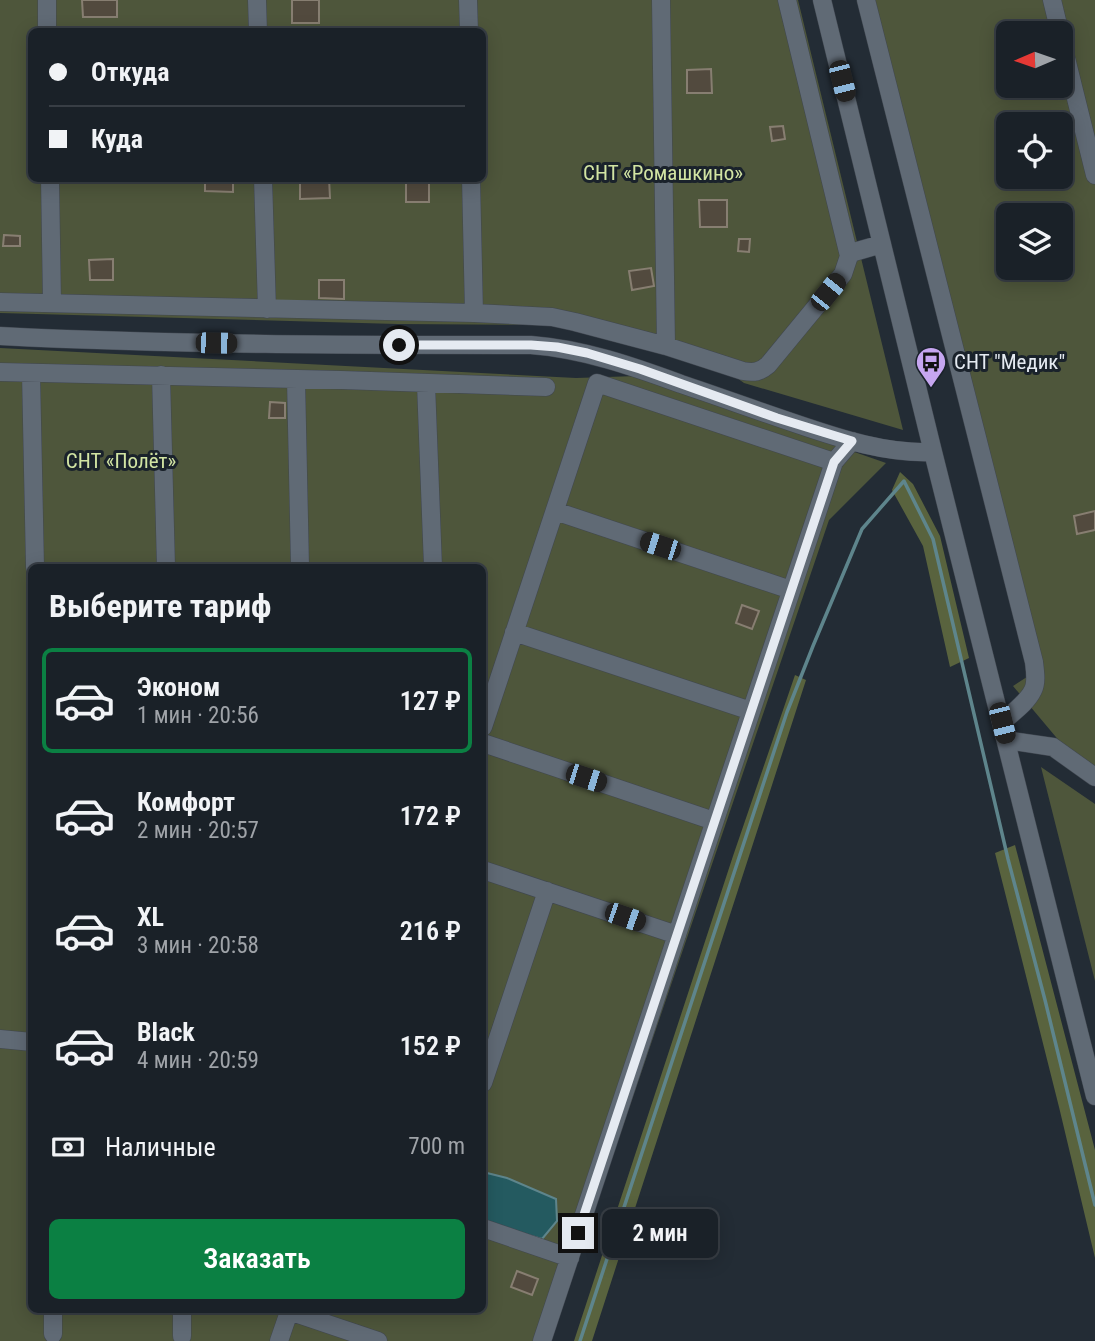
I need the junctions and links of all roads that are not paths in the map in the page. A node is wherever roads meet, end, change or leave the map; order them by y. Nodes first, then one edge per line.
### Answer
1 (47, 0) edge
2 (257, 0) edge
3 (468, 0) edge
4 (661, 0) edge
5 (787, 0) edge
6 (822, 0) edge
7 (866, 0) edge
8 (1052, 0) edge
9 (1057, 21) edge
10 (47, 28) edge
11 (258, 28) edge
12 (469, 28) edge
13 (1073, 86) edge
14 (1095, 175) edge
15 (50, 182) edge
16 (263, 182) edge
17 (471, 182) edge
18 (882, 244) junction
19 (849, 256) junction
20 (0, 302) edge
21 (52, 303) junction
22 (267, 309) junction
23 (474, 313) junction
24 (0, 336) edge
25 (666, 346) junction
26 (0, 372) edge
27 (31, 373) junction
28 (161, 375) junction
29 (296, 379) junction
30 (426, 384) junction
31 (546, 387) dead end
32 (852, 441) junction
33 (933, 452) junction
34 (834, 462) junction
35 (555, 511) junction
36 (35, 564) edge
37 (166, 564) edge
38 (300, 564) edge
39 (433, 564) edge
40 (791, 590) junction
41 (514, 632) junction
42 (751, 710) junction
43 (486, 718) edge
44 (1004, 732) junction
45 (486, 744) edge
46 (1095, 777) edge
47 (714, 821) junction
48 (486, 871) edge
49 (547, 891) junction
50 (677, 934) junction
51 (0, 1039) edge
52 (28, 1042) edge
53 (486, 1074) edge
54 (1095, 1096) edge
55 (486, 1229) edge
56 (570, 1258) junction
57 (53, 1313) edge
58 (182, 1313) edge
59 (288, 1313) edge
60 (298, 1313) edge
61 (53, 1334) dead end
62 (182, 1336) dead end
63 (279, 1341) edge
64 (378, 1341) edge
65 (542, 1341) edge

1 - 10 street
2 - 11 street
3 - 12 street
4 - 25 street
5 - 19 street
6 - 18 street
7 - 44 street
8 - 9 street
13 - 14 street
15 - 21 street
16 - 22 street
17 - 23 street
18 - 19 street
18 - 33 street
19 - 25 street
20 - 21 street
21 - 22 street
22 - 23 street
23 - 25 street
24 - 32 street
26 - 27 street
27 - 28 street
27 - 36 street
28 - 29 street
28 - 37 street
29 - 30 street
29 - 38 street
30 - 31 street
30 - 39 street
32 - 33 street
32 - 34 street
33 - 44 street
34 - 35 street
34 - 40 street
35 - 40 street
35 - 41 street
40 - 42 street
41 - 42 street
41 - 43 street
42 - 47 street
44 - 46 street
44 - 54 street
45 - 47 street
47 - 50 street
48 - 49 street
49 - 50 street
49 - 53 street
50 - 56 street
51 - 52 street
55 - 56 street
56 - 65 street
57 - 61 street
58 - 62 street
59 - 63 street
60 - 64 street

